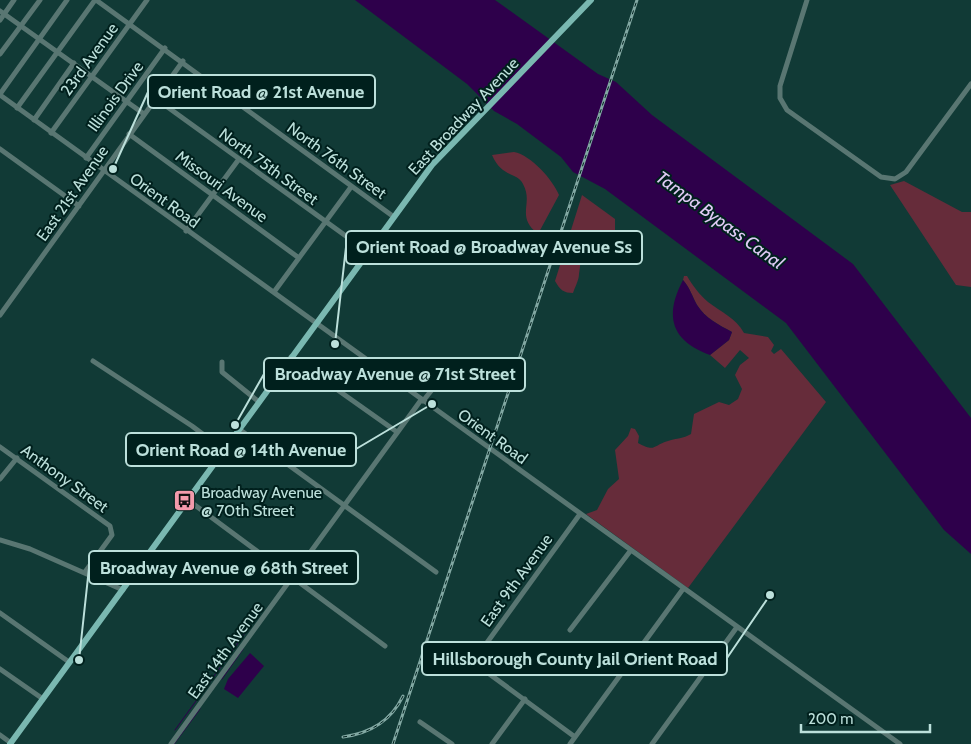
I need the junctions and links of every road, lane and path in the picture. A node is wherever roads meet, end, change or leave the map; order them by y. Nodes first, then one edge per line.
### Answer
1 (14, 0) edge
2 (40, 0) edge
3 (67, 0) edge
4 (96, 0) edge
5 (147, 0) edge
6 (592, 0) edge
7 (806, 0) edge
8 (2, 13) edge
9 (0, 20) edge
10 (130, 24) junction
11 (21, 26) junction
12 (39, 38) junction
13 (165, 48) junction
14 (58, 51) junction
15 (0, 54) edge
16 (183, 61) junction
17 (74, 63) junction
18 (92, 76) junction
19 (971, 84) edge
20 (0, 94) edge
21 (156, 98) junction
22 (126, 101) junction
23 (17, 108) junction
24 (144, 114) junction
25 (34, 120) junction
26 (52, 133) junction
27 (130, 134) junction
28 (0, 149) edge
29 (86, 158) junction
30 (239, 159) junction
31 (104, 170) junction
32 (351, 187) junction
33 (213, 194) junction
34 (79, 206) junction
35 (394, 217) junction
36 (325, 222) junction
37 (186, 231) junction
38 (368, 252) junction
39 (299, 258) junction
40 (274, 292) junction
41 (0, 315) edge
42 (316, 323) junction
43 (291, 357) junction
44 (93, 361) dead end
45 (222, 362) dead end
46 (439, 381) dead end
47 (422, 401) junction
48 (259, 402) junction
49 (239, 429) junction
50 (397, 432) junction
51 (0, 446) edge
52 (224, 450) junction
53 (17, 458) junction
54 (0, 479) edge
55 (188, 500) junction
56 (345, 506) junction
57 (580, 514) junction
58 (0, 540) edge
59 (631, 550) junction
60 (85, 572) junction
61 (436, 572) dead end
62 (293, 579) junction
63 (683, 589) junction
64 (123, 590) junction
65 (0, 613) edge
66 (736, 627) junction
67 (570, 630) dead end
68 (385, 646) dead end
69 (69, 662) junction
70 (0, 669) edge
71 (43, 699) junction
72 (525, 699) junction
73 (420, 722) dead end
74 (0, 735) edge
75 (575, 737) junction
76 (12, 743) edge
77 (171, 744) edge
78 (452, 744) edge
79 (492, 744) edge
80 (570, 744) edge
81 (652, 744) edge
82 (900, 744) edge

1 - 8 street
2 - 11 street
3 - 12 street
4 - 10 street, North 76th Street
4 - 14 street
5 - 10 street, 23rd Avenue
6 - 35 main road, East Broadway Avenue
7 - 19 street
8 - 9 street
8 - 11 street
10 - 13 street, North 76th Street
10 - 18 street, 23rd Avenue
11 - 12 street
11 - 15 street
12 - 14 street
12 - 20 street
13 - 16 street, North 76th Street
13 - 22 street, Illinois Drive
14 - 17 street
14 - 23 street
16 - 21 street, East 21st Avenue
16 - 32 street, North 76th Street
17 - 18 street
17 - 25 street
18 - 22 street
18 - 26 street, 23rd Avenue
20 - 23 street, Orient Road
21 - 24 street, East 21st Avenue
21 - 30 street, North 75th Street
22 - 24 street
22 - 29 street, Illinois Drive
23 - 25 street, Orient Road
24 - 27 street, East 21st Avenue
25 - 26 street, Orient Road
26 - 29 street, Orient Road
27 - 31 street, East 21st Avenue
27 - 33 street, Missouri Avenue
28 - 34 street
29 - 31 street, Orient Road
30 - 33 street
30 - 36 street, North 75th Street
31 - 34 street, East 21st Avenue
31 - 37 street, Orient Road
32 - 35 street, North 76th Street
32 - 36 street
33 - 37 street
33 - 39 street, Missouri Avenue
34 - 41 street, East 21st Avenue
35 - 38 main road, East Broadway Avenue
36 - 38 street, North 75th Street
36 - 39 street
37 - 40 street, Orient Road
38 - 42 main road, East Broadway Avenue
39 - 40 street
40 - 42 street, Orient Road
42 - 43 main road, East Broadway Avenue
42 - 47 street, Orient Road
43 - 48 main road, East Broadway Avenue
43 - 50 street
44 - 52 street
45 - 48 street
46 - 47 street, East 14th Avenue
47 - 50 street, East 14th Avenue
47 - 57 street, Orient Road
48 - 49 main road, East Broadway Avenue
49 - 52 main road, East Broadway Avenue
49 - 56 street
50 - 56 street, East 14th Avenue
51 - 53 street, Anthony Street
52 - 55 main road, East Broadway Avenue
53 - 54 street
53 - 60 street, Anthony Street
55 - 62 street
55 - 64 main road, East Broadway Avenue
56 - 61 street
56 - 62 street, East 14th Avenue
57 - 59 street, Orient Road
57 - 72 street, East 9th Avenue
58 - 60 street
59 - 63 street, Orient Road
59 - 67 street
60 - 64 street
62 - 68 street
62 - 77 street, East 14th Avenue
63 - 66 street, Orient Road
63 - 75 street
64 - 69 main road, East Broadway Avenue
65 - 69 street
66 - 81 street
66 - 82 street, Orient Road
69 - 71 main road, East Broadway Avenue
70 - 71 street
71 - 76 main road, East Broadway Avenue
72 - 75 street
72 - 79 street
73 - 78 street
74 - 76 street
75 - 80 street

